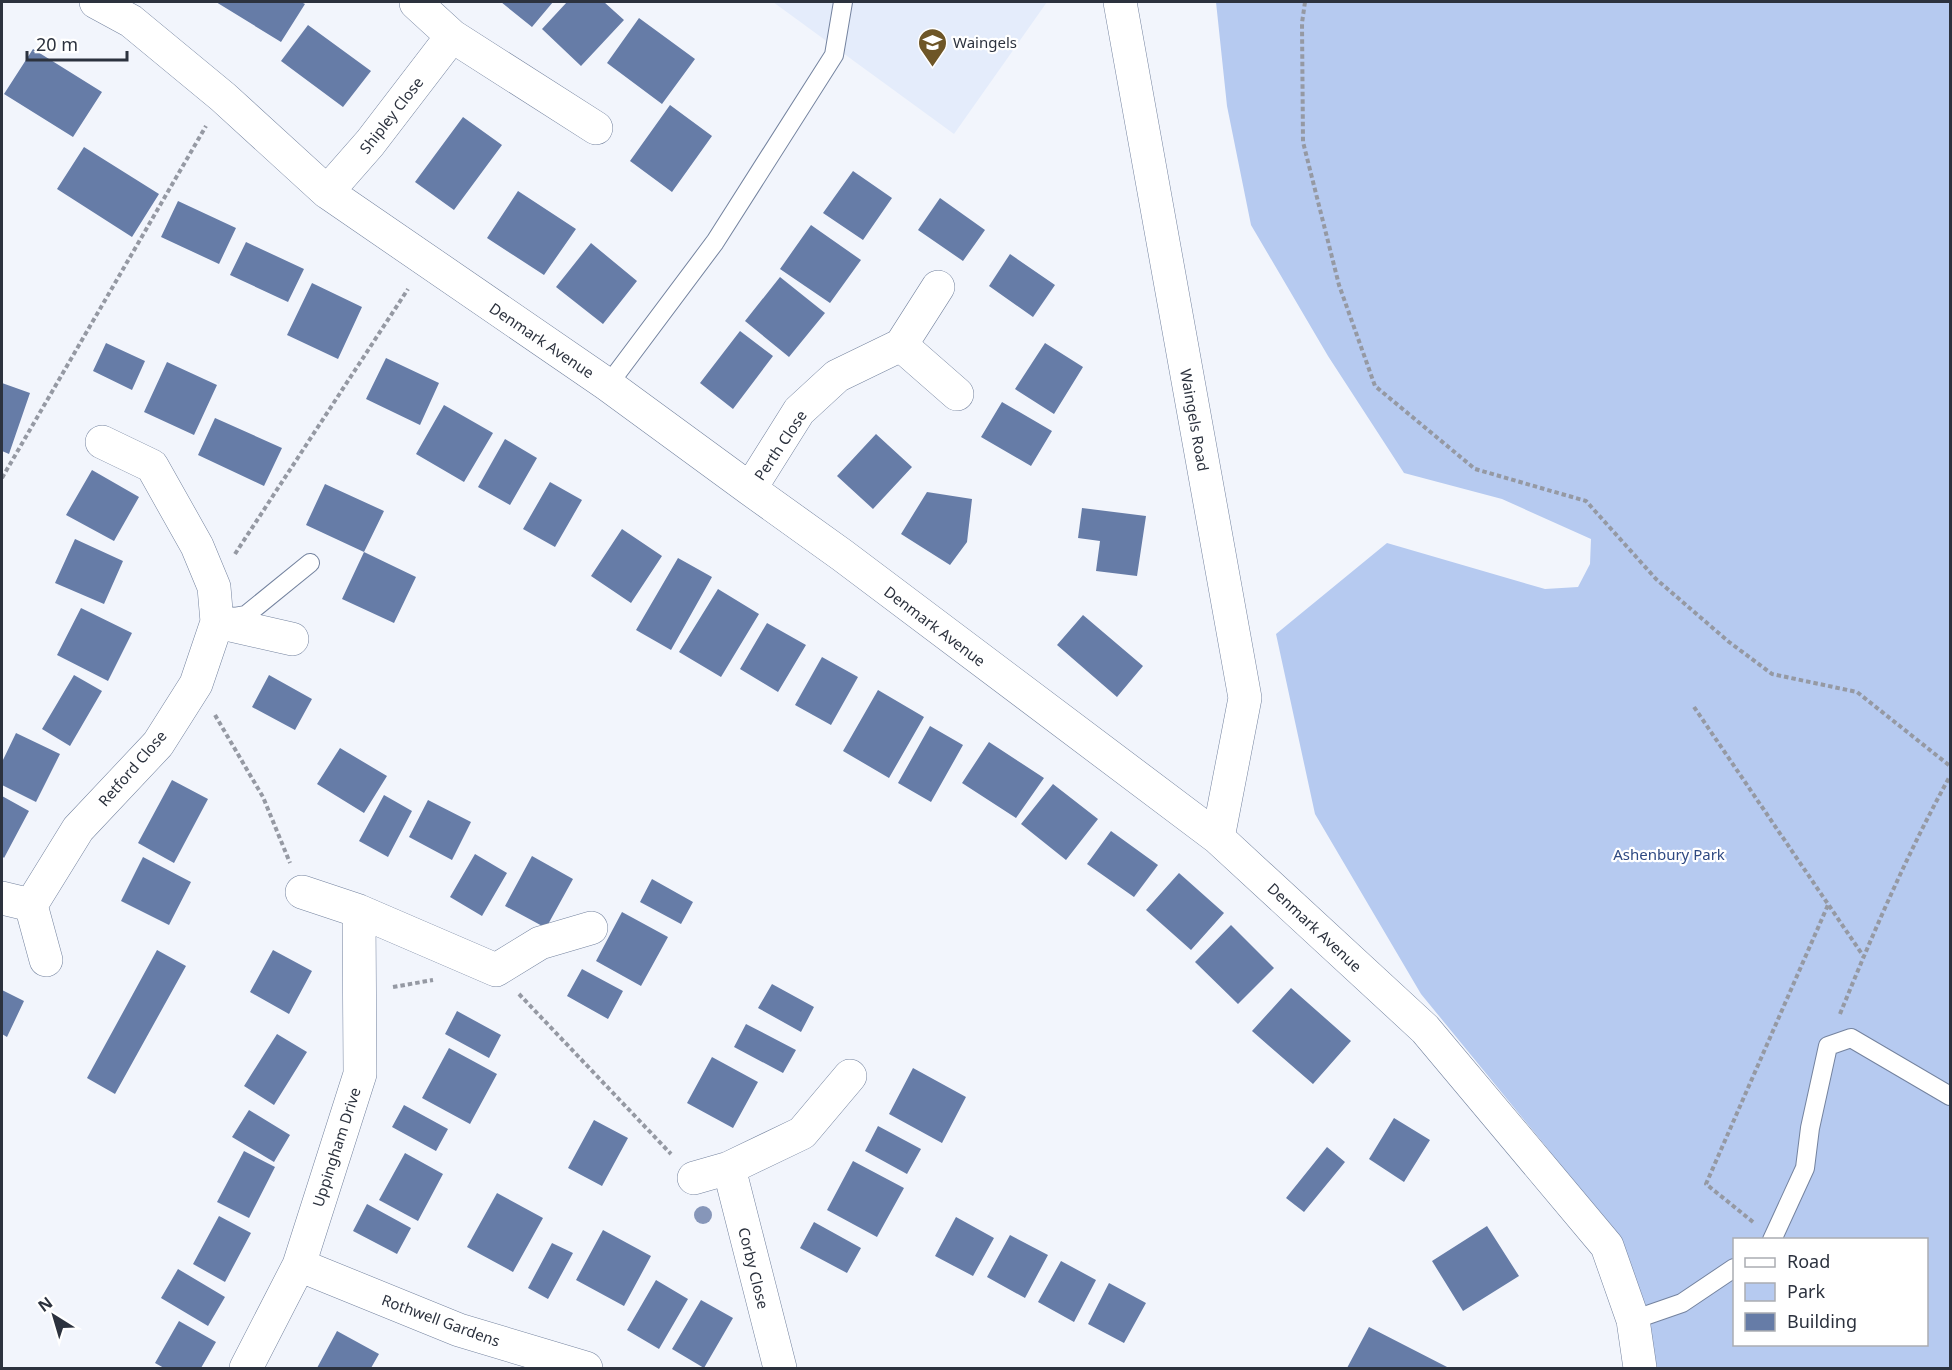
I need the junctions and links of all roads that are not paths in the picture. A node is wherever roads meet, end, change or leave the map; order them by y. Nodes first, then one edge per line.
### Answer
1 (96, 2) edge
2 (843, 2) edge
3 (1120, 2) edge
4 (416, 3) dead end
5 (452, 36) junction
6 (596, 128) dead end
7 (327, 192) junction
8 (938, 287) dead end
9 (901, 345) junction
10 (608, 386) junction
11 (957, 394) dead end
12 (102, 442) dead end
13 (750, 489) junction
14 (310, 563) dead end
15 (216, 607) junction
16 (292, 639) dead end
17 (1218, 838) junction
18 (302, 892) road end
19 (16, 902) edge
20 (359, 911) junction
21 (591, 928) dead end
22 (46, 960) dead end
23 (850, 1076) dead end
24 (1950, 1096) edge
25 (729, 1168) junction
26 (694, 1178) road end
27 (1773, 1238) edge
28 (299, 1265) junction
29 (1733, 1269) edge
30 (1633, 1320) junction
31 (246, 1368) edge
32 (586, 1368) edge
33 (780, 1368) edge
34 (1640, 1368) edge

1 - 7 street, Denmark Avenue
2 - 10 lane
3 - 17 street, Waingels Road
4 - 5 street
5 - 6 street
5 - 7 street, Shipley Close
7 - 10 street, Denmark Avenue
8 - 9 street
9 - 11 street
9 - 13 street, Perth Close
10 - 13 street, Denmark Avenue
12 - 15 street
13 - 17 street, Denmark Avenue
14 - 15 lane
15 - 16 street
15 - 19 street, Retford Close
17 - 30 street, Denmark Avenue
18 - 20 street
19 - 22 street, Retford Close
20 - 21 street
20 - 28 street, Uppingham Drive
23 - 25 street
24 - 27 lane
25 - 26 street
25 - 33 street, Corby Close
28 - 31 street, Uppingham Drive
28 - 32 street, Rothwell Gardens
29 - 30 lane
30 - 34 street, Denmark Avenue

